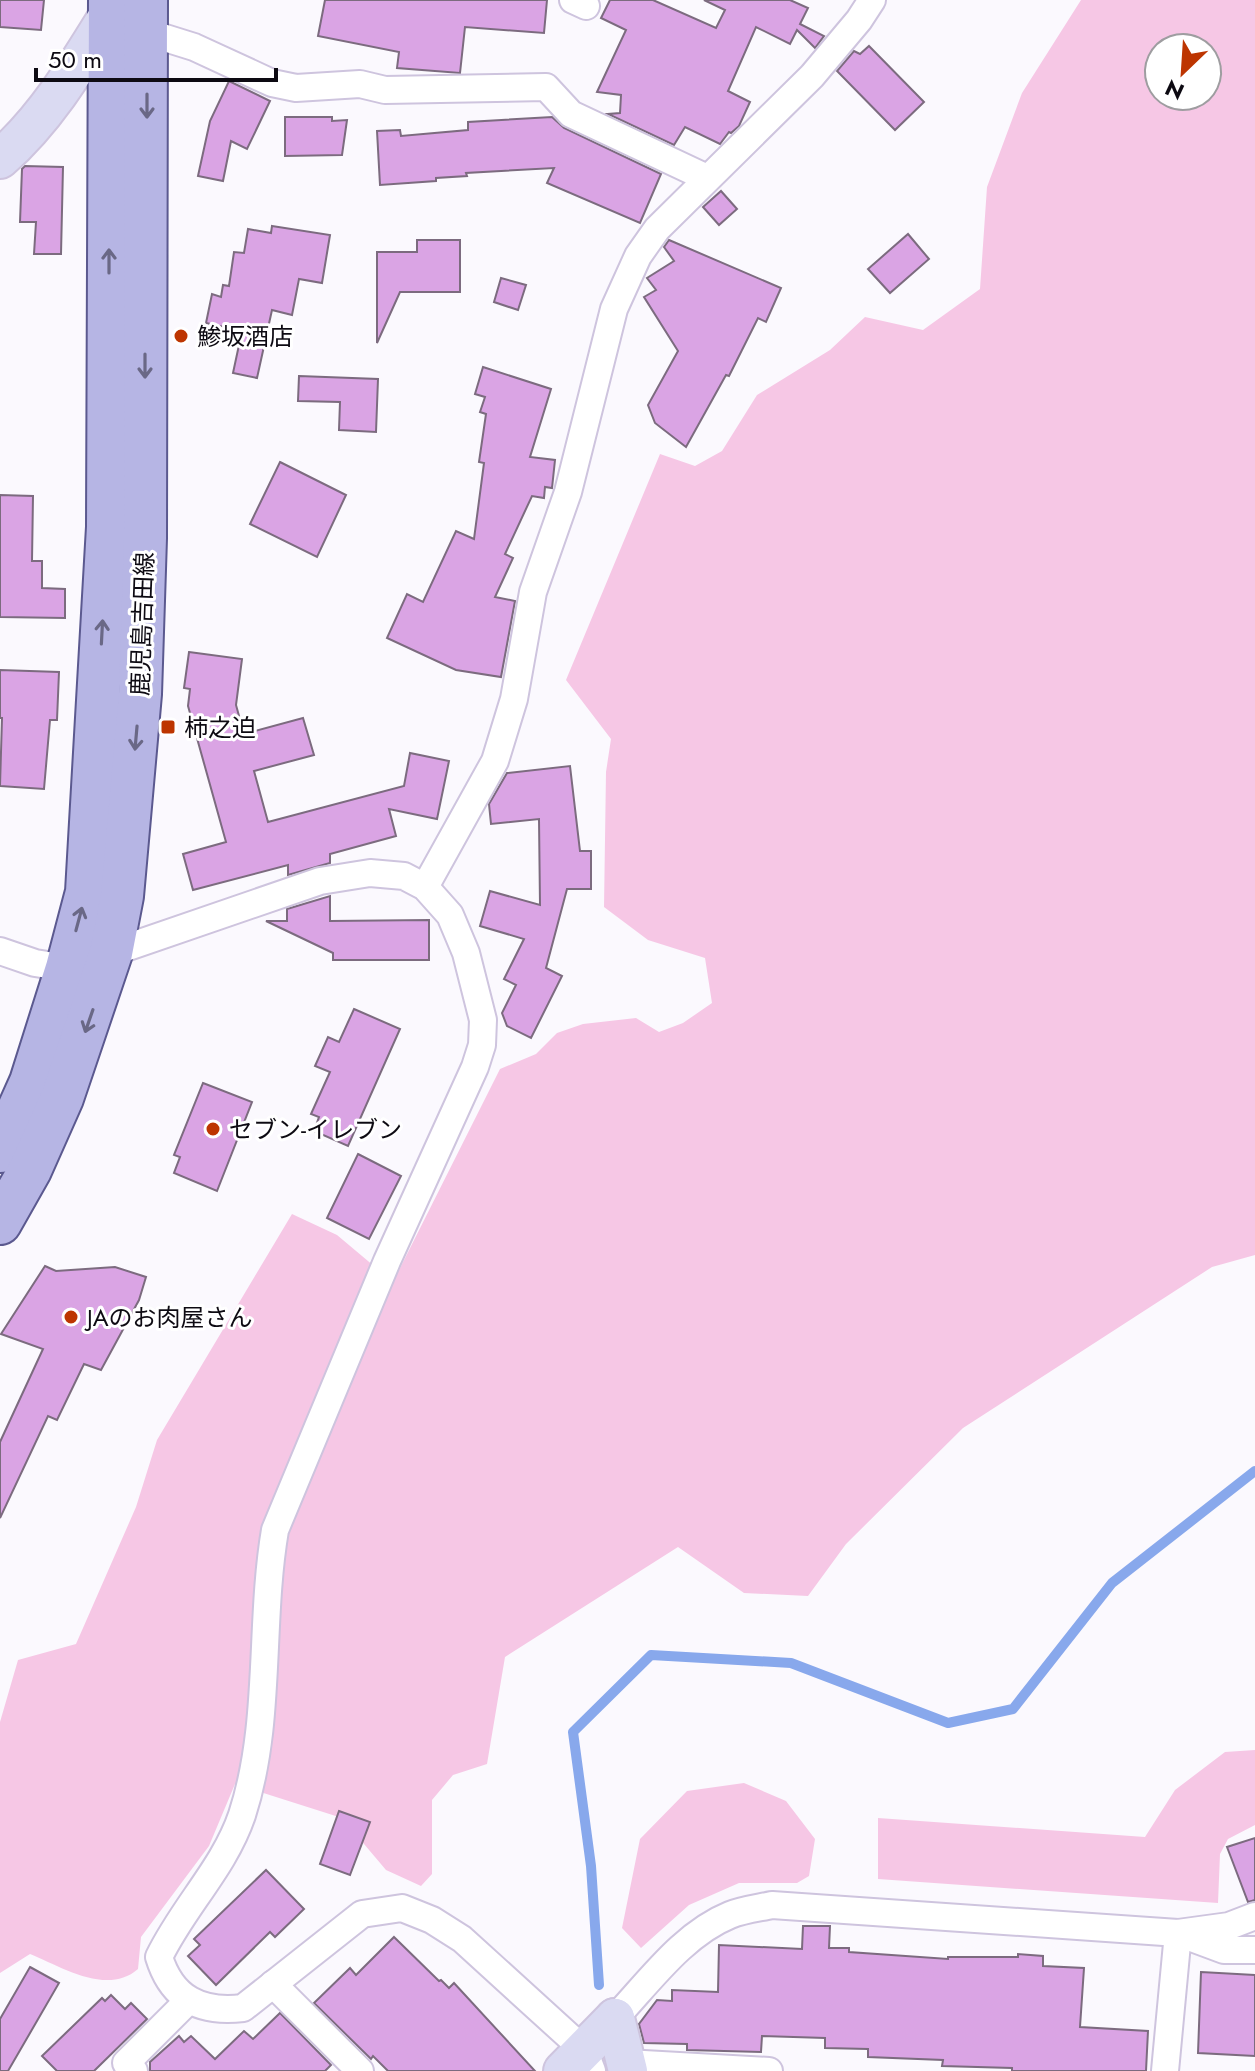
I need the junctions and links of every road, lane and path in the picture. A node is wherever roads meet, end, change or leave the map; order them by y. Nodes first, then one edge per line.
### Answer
1 (872, 0) edge
2 (128, 11) edge
3 (0, 159) edge
4 (707, 178) junction
5 (425, 887) junction
6 (0, 951) edge
7 (111, 953) junction
8 (67, 968) junction
9 (0, 1151) edge
10 (0, 1223) edge
11 (1255, 1916) edge
12 (1178, 1933) junction
13 (1255, 1950) edge
14 (273, 1984) junction
15 (188, 2001) junction
16 (615, 2018) joint
17 (599, 2065) edge
18 (126, 2068) edge
19 (360, 2071) edge
20 (769, 2071) edge
21 (1165, 2071) edge

1 - 4 street
2 - 3 street
2 - 4 street
2 -> 7 main road, 鹿児島吉田線
8 -> 2 main road, 鹿児島吉田線
4 - 5 street
5 - 7 street
5 - 15 street
6 - 8 street
7 - 8 street
7 -> 10 main road, 鹿児島吉田線
8 - 9 main road, 鹿児島吉田線
11 - 12 street
12 - 13 street
12 - 16 street
12 - 21 street
14 - 15 street
14 - 17 street
14 - 19 street
15 - 18 street
16 - 17 street
17 - 20 street

